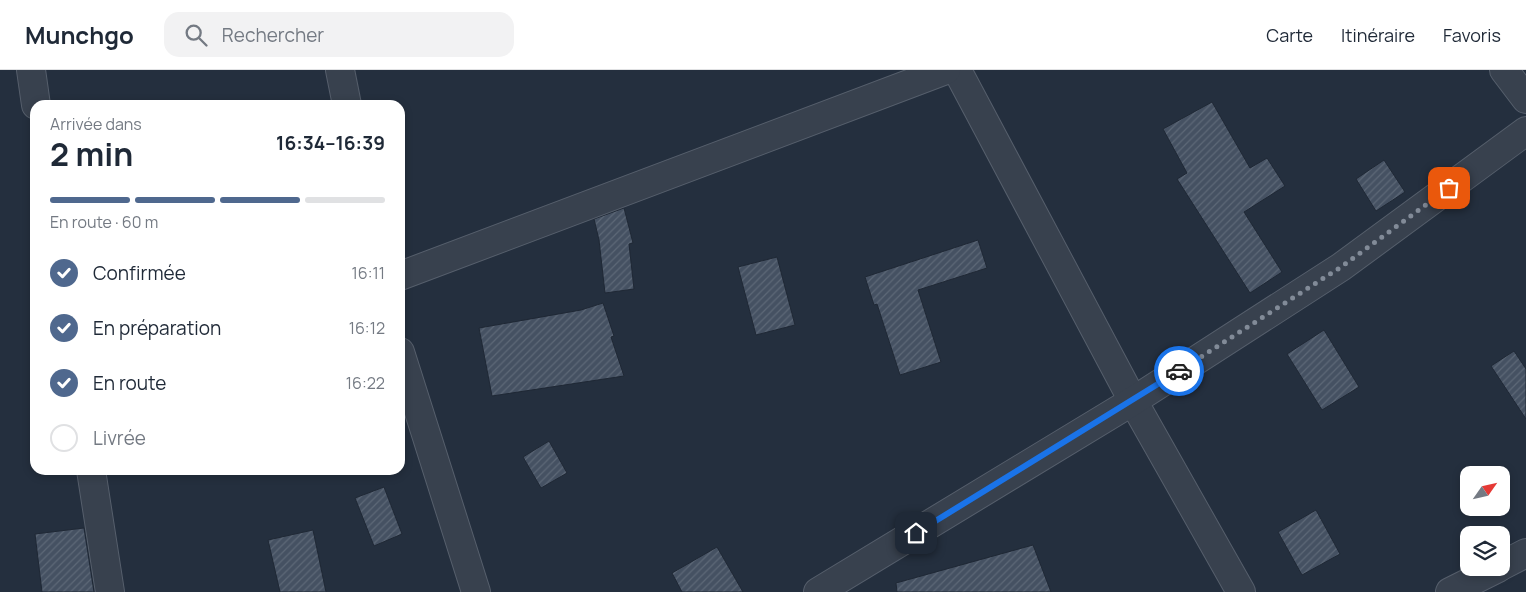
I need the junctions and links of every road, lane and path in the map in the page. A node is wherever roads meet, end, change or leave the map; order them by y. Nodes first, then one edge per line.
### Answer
1 (31, 70) edge
2 (340, 70) edge
3 (946, 70) edge
4 (957, 70) edge
5 (1504, 70) edge
6 (1526, 99) edge
7 (35, 100) edge
8 (345, 100) edge
9 (1526, 131) edge
10 (405, 274) edge
11 (405, 368) edge
12 (1133, 401) junction
13 (92, 475) edge
14 (1526, 553) edge
15 (1510, 561) edge
16 (1482, 576) edge
17 (110, 592) edge
18 (476, 592) edge
19 (818, 592) edge
20 (1241, 592) edge
21 (1450, 592) edge

1 - 7 street
2 - 8 street
3 - 10 street
4 - 12 street
5 - 6 street
9 - 12 street
11 - 18 street
12 - 19 street
12 - 20 street
13 - 17 street
14 - 15 street
16 - 21 street

